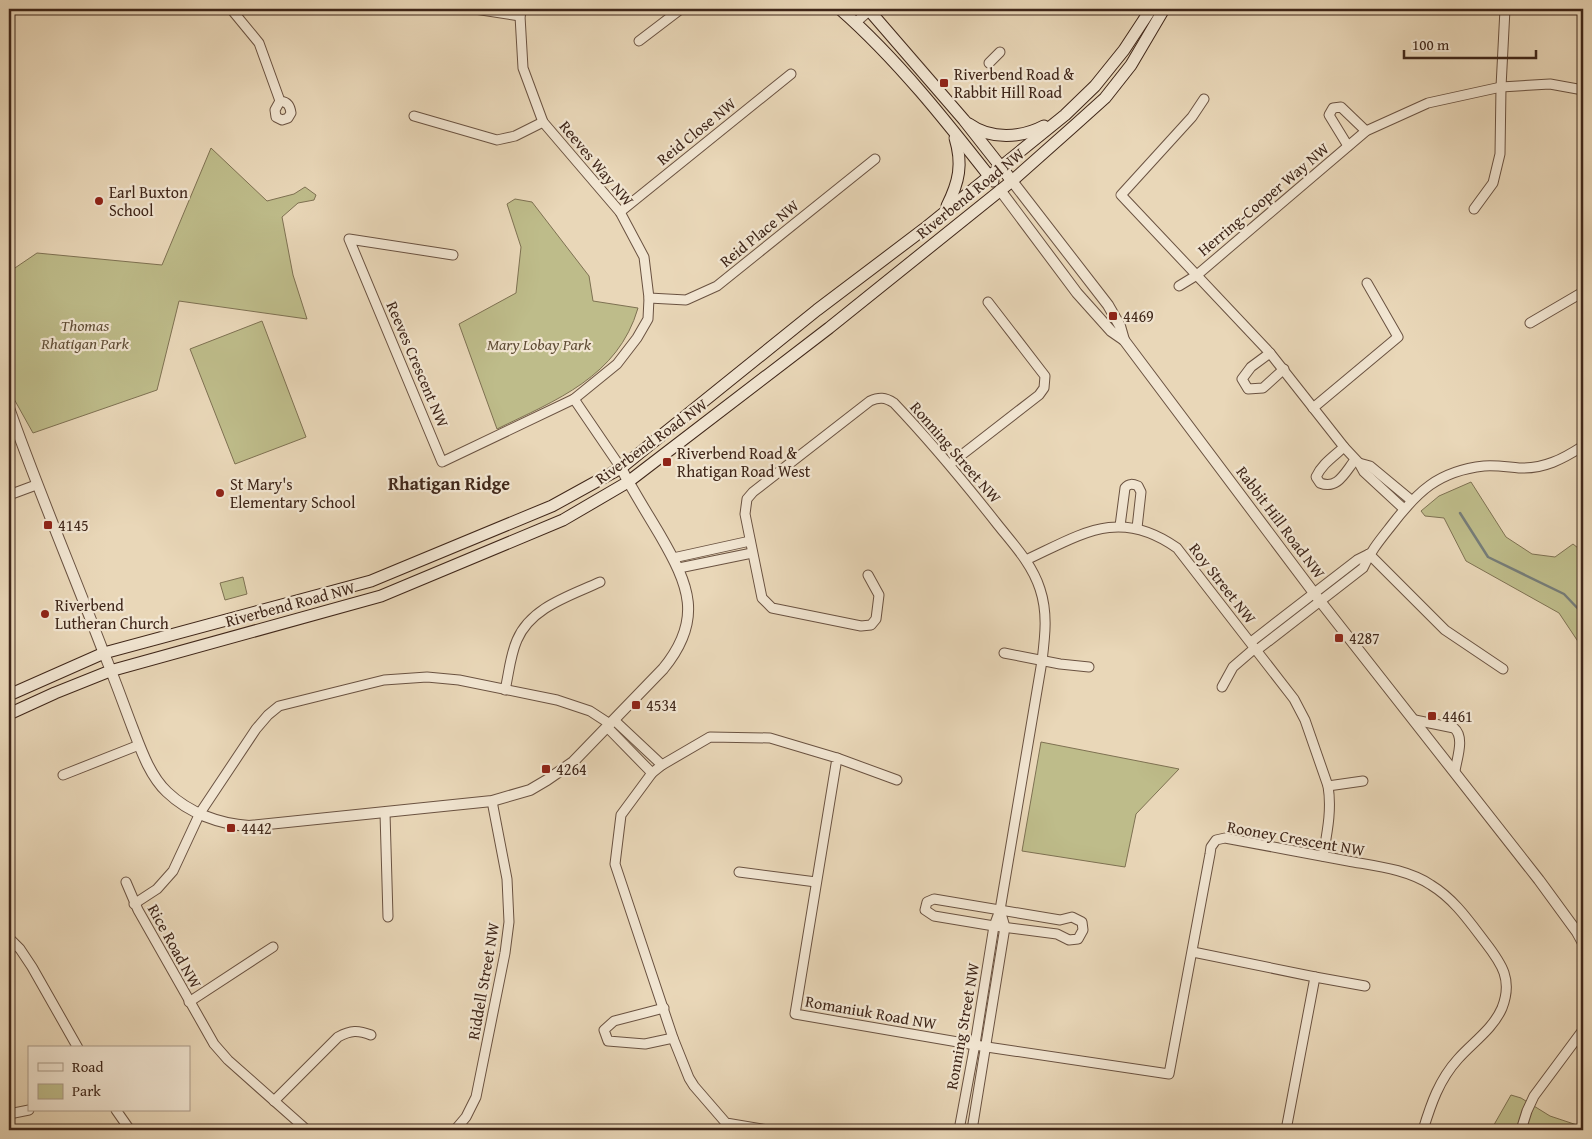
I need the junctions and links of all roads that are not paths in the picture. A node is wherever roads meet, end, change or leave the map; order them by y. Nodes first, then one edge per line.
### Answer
1 (232, 9) edge
2 (475, 9) edge
3 (682, 9) edge
4 (840, 9) edge
5 (870, 9) edge
6 (1151, 9) edge
7 (1164, 9) edge
8 (1504, 9) edge
9 (521, 13) edge
10 (855, 22) junction
11 (639, 42) dead end
12 (1000, 52) dead end
13 (989, 62) dead end
14 (790, 74) dead end
15 (1501, 87) junction
16 (1583, 90) edge
17 (1204, 99) dead end
18 (280, 101) dead end
19 (1065, 115) junction
20 (414, 116) dead end
21 (964, 120) junction
22 (543, 122) junction
23 (953, 132) junction
24 (1366, 132) junction
25 (1348, 146) junction
26 (875, 159) dead end
27 (1000, 166) junction
28 (989, 176) junction
29 (1012, 181) junction
30 (1000, 190) junction
31 (1474, 209) dead end
32 (620, 212) junction
33 (944, 212) junction
34 (453, 255) dead end
35 (1196, 275) junction
36 (1367, 284) dead end
37 (1179, 286) dead end
38 (1583, 292) edge
39 (649, 298) junction
40 (988, 302) dead end
41 (1530, 323) dead end
42 (1124, 340) junction
43 (1270, 353) junction
44 (1284, 370) junction
45 (574, 399) junction
46 (9, 408) edge
47 (1313, 408) junction
48 (1583, 446) edge
49 (1344, 448) junction
50 (1357, 461) junction
51 (950, 464) junction
52 (620, 468) junction
53 (628, 482) junction
54 (36, 485) junction
55 (9, 495) edge
56 (1411, 500) junction
57 (1404, 509) junction
58 (1120, 526) junction
59 (1137, 528) junction
60 (750, 541) junction
61 (752, 553) junction
62 (1369, 554) junction
63 (673, 558) junction
64 (1026, 560) junction
65 (679, 568) junction
66 (868, 575) dead end
67 (600, 582) dead end
68 (1313, 592) junction
69 (1320, 601) junction
70 (1254, 647) junction
71 (104, 653) junction
72 (1004, 653) dead end
73 (1042, 661) junction
74 (1089, 667) dead end
75 (1503, 669) dead end
76 (110, 671) junction
77 (1222, 687) dead end
78 (506, 690) junction
79 (9, 695) edge
80 (9, 714) edge
81 (1415, 720) junction
82 (611, 724) junction
83 (139, 745) junction
84 (837, 758) junction
85 (662, 765) junction
86 (1455, 771) junction
87 (652, 773) junction
88 (63, 775) dead end
89 (897, 780) dead end
90 (1363, 781) dead end
91 (1328, 786) junction
92 (492, 801) junction
93 (385, 813) junction
94 (200, 814) junction
95 (1323, 856) junction
96 (739, 872) dead end
97 (126, 882) dead end
98 (816, 882) junction
99 (134, 904) junction
100 (1000, 910) junction
101 (388, 917) dead end
102 (994, 926) junction
103 (1005, 927) junction
104 (9, 938) edge
105 (1583, 943) edge
106 (273, 946) dead end
107 (1193, 952) junction
108 (1316, 977) junction
109 (1365, 986) dead end
110 (190, 1002) junction
111 (664, 1008) junction
112 (1583, 1030) edge
113 (371, 1035) dead end
114 (673, 1038) junction
115 (975, 1044) junction
116 (77, 1046) edge
117 (987, 1047) junction
118 (274, 1101) junction
119 (28, 1110) edge
120 (117, 1112) edge
121 (9, 1114) edge
122 (723, 1126) edge
123 (130, 1130) edge
124 (306, 1130) edge
125 (455, 1130) edge
126 (535, 1130) edge
127 (540, 1130) edge
128 (768, 1130) edge
129 (958, 1130) edge
130 (972, 1130) edge
131 (1286, 1130) edge
132 (1424, 1130) edge
133 (1521, 1130) edge

1 - 18 street
2 - 9 street
3 - 11 street
4 - 10 main road, Rabbit Hill Road NW
5 - 10 street
5 - 21 main road, Rabbit Hill Road NW
6 - 19 main road, Riverbend Road NW
7 - 29 main road, Riverbend Road NW
8 - 15 street
9 - 22 street, Reeves Way NW
10 - 23 main road, Rabbit Hill Road NW
12 - 13 street
14 - 32 street, Reid Close NW
15 - 16 street, Herring-Cooper Way NW
15 - 24 street, Herring-Cooper Way NW
15 - 31 street
17 - 35 street
19 - 21 main road
19 - 27 main road, Riverbend Road NW
20 - 22 street, Reeves Way NW
21 - 27 main road, Rabbit Hill Road NW
22 - 32 street, Reeves Way NW
23 - 28 main road, Rabbit Hill Road NW
23 - 33 main road
24 - 25 street, Herring-Cooper Way NW
24 - 25 street, Herring-Cooper Way NW
25 - 35 street, Herring-Cooper Way NW
26 - 39 street, Reid Place NW
27 - 28 main road, Riverbend Road NW
27 - 29 main road, Rabbit Hill Road NW
28 - 30 main road, Rabbit Hill Road NW
28 - 33 main road, Riverbend Road NW
29 - 30 main road, Riverbend Road NW
29 - 42 street, Rabbit Hill Road NW
30 - 42 street, Rabbit Hill Road NW
30 - 53 main road, Riverbend Road NW
32 - 39 street, Reeves Way NW
33 - 52 main road, Riverbend Road NW
34 - 45 street, Reeves Crescent NW
35 - 37 street, Herring-Cooper Way NW
35 - 43 street
36 - 47 street
38 - 41 street
39 - 45 street, Reeves Way NW
40 - 51 street
42 - 68 street, Rabbit Hill Road NW
43 - 44 street
43 - 44 street
44 - 47 street
45 - 52 street
46 - 54 street
47 - 49 street
48 - 56 street
49 - 50 street
49 - 50 street
50 - 56 street
50 - 57 street
51 - 60 street, Ronning Street NW
51 - 64 street, Ronning Street NW
52 - 53 street
52 - 71 main road, Riverbend Road NW
53 - 63 street
53 - 76 main road, Riverbend Road NW
54 - 55 street
54 - 71 street
56 - 57 street
57 - 62 street
58 - 59 street, Roy Street NW
58 - 59 street
58 - 64 street, Roy Street NW
59 - 70 street, Roy Street NW
60 - 61 street, Ronning Street NW
60 - 63 street
61 - 65 street
61 - 66 street, Ronning Street NW
62 - 68 street
62 - 69 street
62 - 75 street
63 - 65 street
64 - 73 street, Ronning Street NW
65 - 82 street
67 - 78 street
68 - 69 street, Rabbit Hill Road NW
68 - 70 street
69 - 70 street
69 - 81 street, Rabbit Hill Road NW
70 - 77 street, Roy Street NW
70 - 91 street, Roy Street NW
71 - 76 street
71 - 79 main road, Riverbend Road NW
72 - 73 street
73 - 74 street
73 - 100 street, Ronning Street NW
76 - 80 main road, Riverbend Road NW
76 - 83 street
78 - 82 street, Rice Road NW
78 - 94 street, Rice Road NW
81 - 86 street, Rabbit Hill Road NW
81 - 86 street
82 - 85 street
82 - 87 street
82 - 92 street
83 - 88 street
83 - 94 street
84 - 85 street
84 - 89 street
84 - 98 street, Romaniuk Road NW
85 - 87 street
86 - 105 street, Rabbit Hill Road NW
87 - 111 street
90 - 91 street
91 - 95 street, Roy Street NW
92 - 93 street
92 - 125 street, Riddell Street NW
93 - 94 street
93 - 101 street
94 - 99 street, Rice Road NW
95 - 107 street, Rooney Crescent NW
95 - 132 street, Rooney Crescent NW
96 - 98 street
97 - 99 street, Rice Road NW
98 - 115 street, Romaniuk Road NW
99 - 110 street, Rice Road NW
100 - 102 street, Ronning Street NW
100 - 102 street
100 - 103 street, Ronning Street NW
100 - 103 street
102 - 103 street
102 - 115 street, Ronning Street NW
103 - 117 street, Ronning Street NW
104 - 116 street
106 - 110 street, Rice Road NW
107 - 108 street
107 - 117 street, Rooney Crescent NW
108 - 109 street
108 - 131 street
110 - 118 street, Rice Road NW
111 - 114 street
111 - 114 street
112 - 133 street
113 - 118 street
114 - 122 street
115 - 117 street, Romaniuk Road NW
115 - 129 street, Ronning Street NW
117 - 130 street, Ronning Street NW
118 - 124 street, Rice Road NW
119 - 121 street
120 - 123 street
122 - 128 street
126 - 127 street

